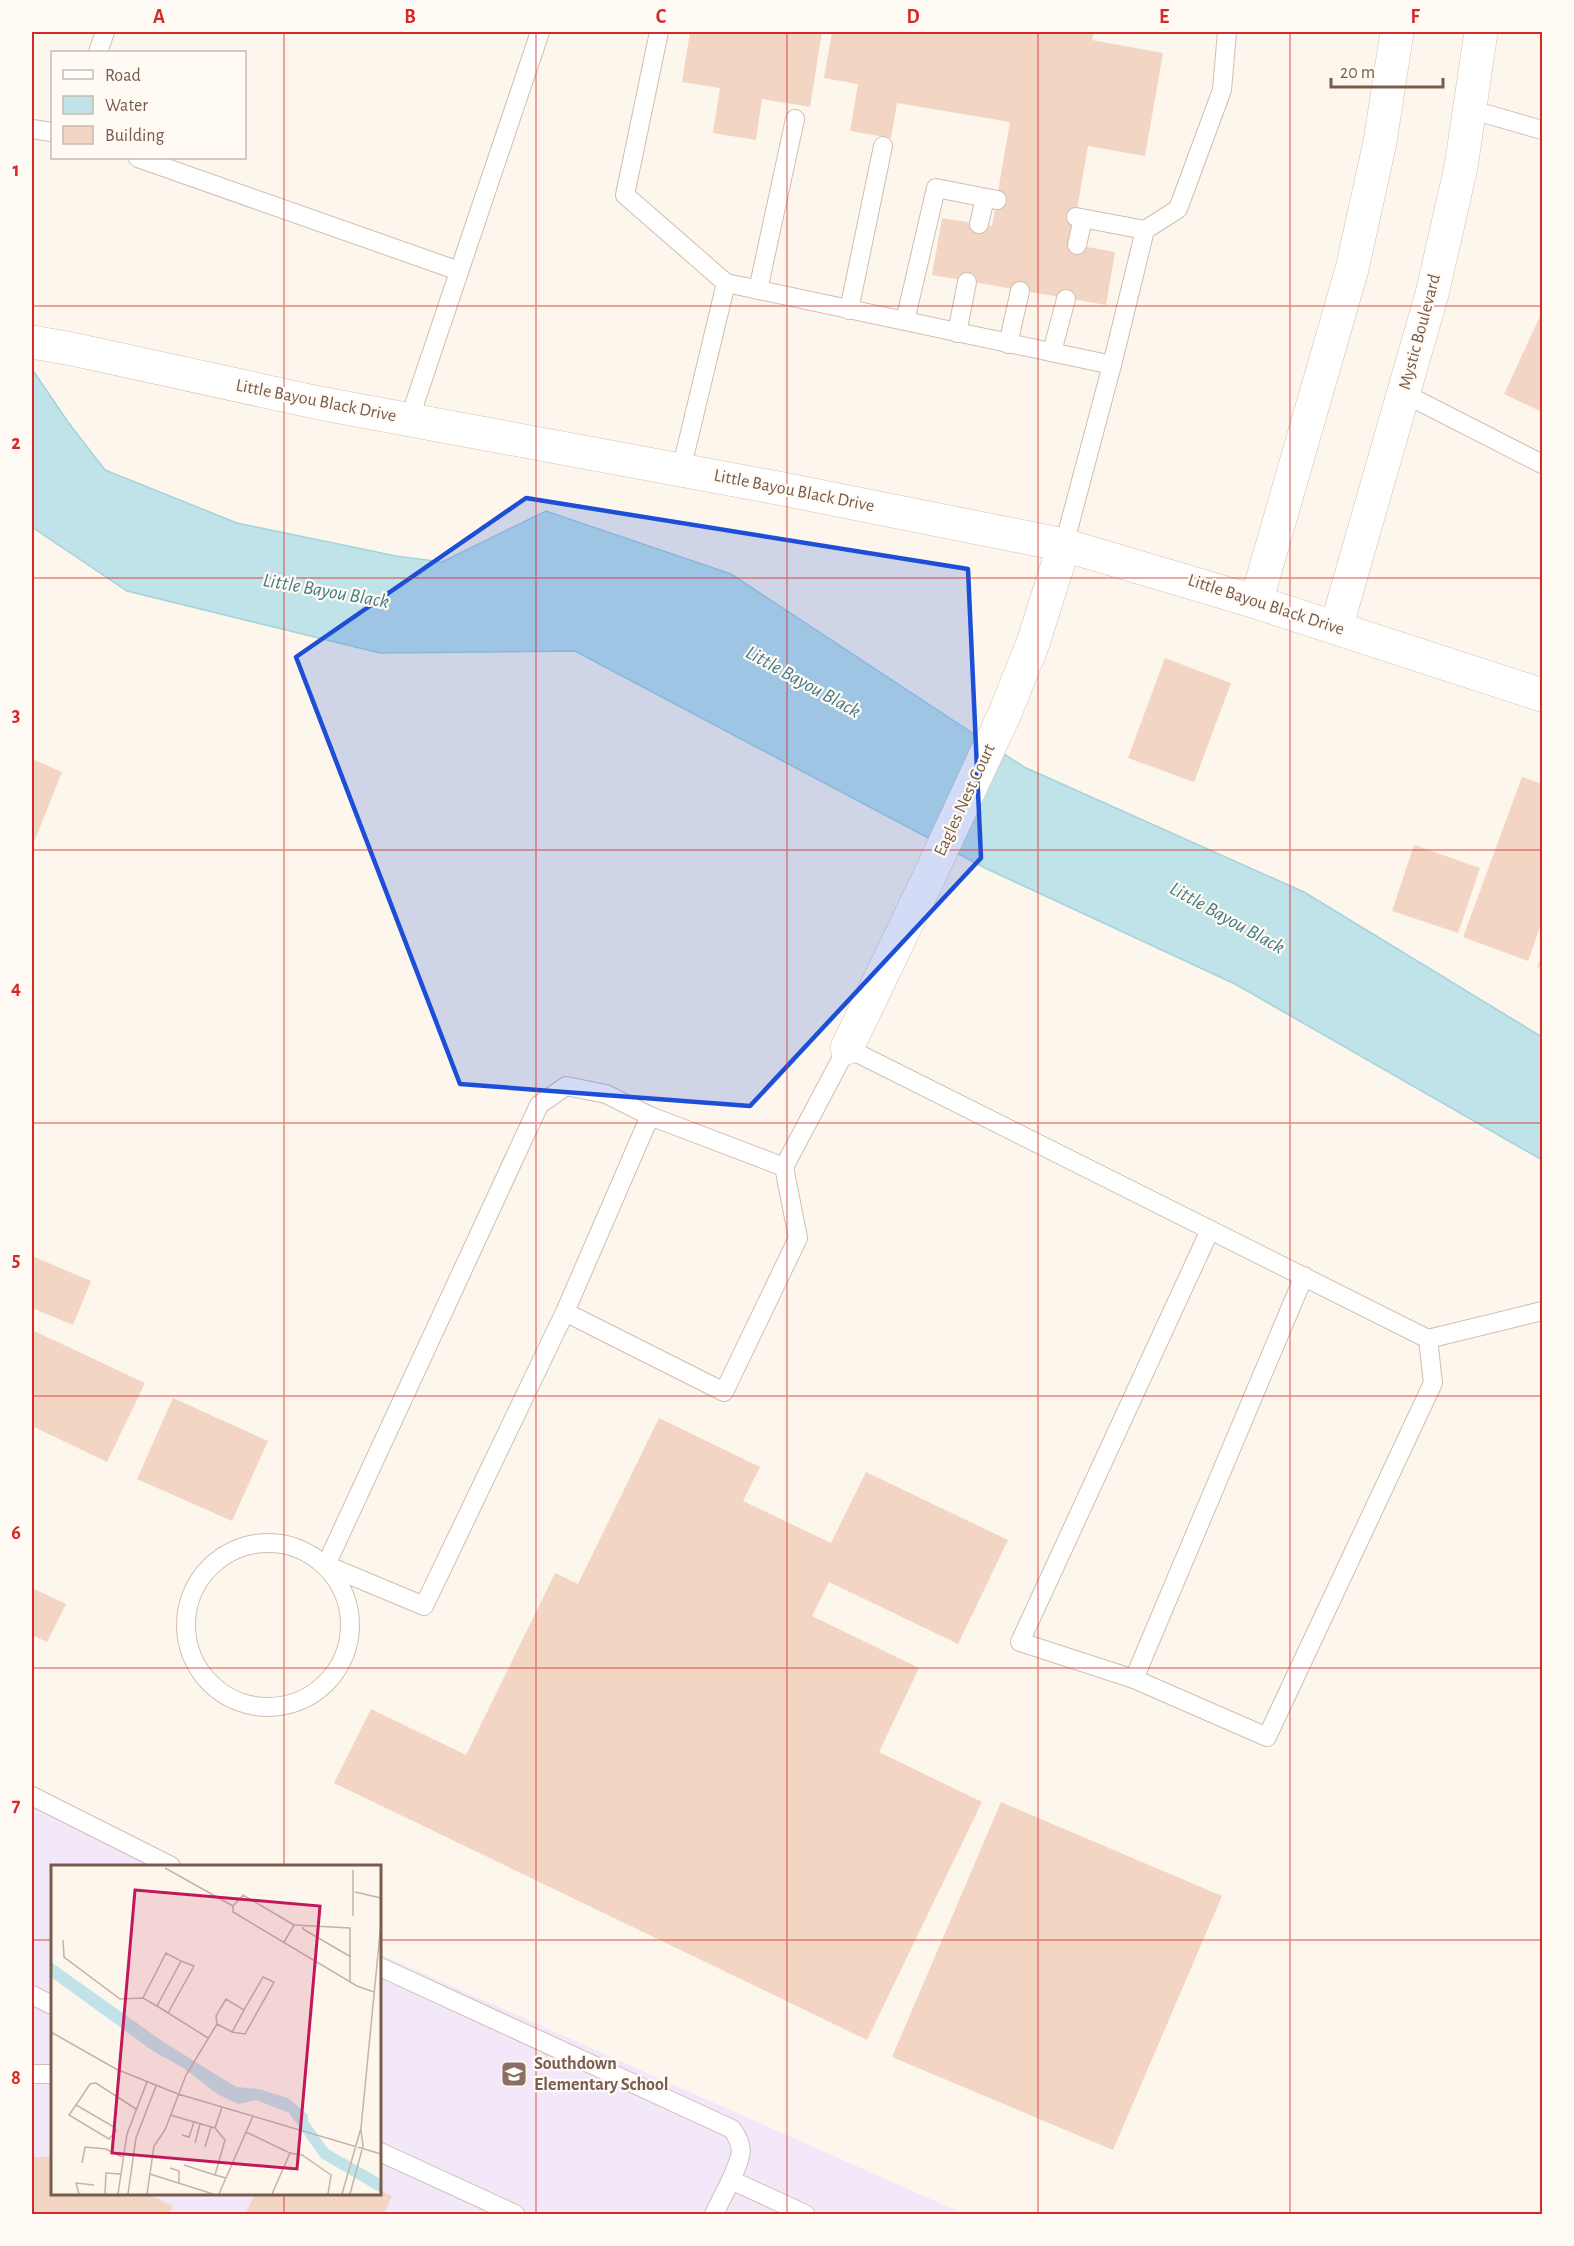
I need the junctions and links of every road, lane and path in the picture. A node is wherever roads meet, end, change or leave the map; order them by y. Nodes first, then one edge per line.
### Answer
1 (105, 32) edge
2 (540, 32) edge
3 (659, 32) edge
4 (1227, 32) edge
5 (1397, 32) edge
6 (1481, 32) edge
7 (98, 51) edge
8 (1469, 109) junction
9 (795, 119) dead end
10 (32, 129) edge
11 (1542, 130) edge
12 (51, 132) edge
13 (883, 146) dead end
14 (141, 159) edge
15 (979, 224) dead end
16 (1146, 231) junction
17 (1077, 245) dead end
18 (459, 271) junction
19 (967, 282) dead end
20 (726, 284) junction
21 (758, 290) junction
22 (1020, 291) dead end
23 (1066, 299) dead end
24 (849, 310) junction
25 (905, 321) junction
26 (957, 333) junction
27 (32, 342) edge
28 (1008, 344) junction
29 (1052, 352) junction
30 (1112, 365) junction
31 (1403, 393) junction
32 (409, 420) junction
33 (1542, 464) edge
34 (681, 470) junction
35 (1064, 545) junction
36 (1256, 602) junction
37 (1336, 628) junction
38 (1542, 695) edge
39 (846, 1048) junction
40 (650, 1116) junction
41 (784, 1167) junction
42 (1210, 1230) junction
43 (1304, 1276) junction
44 (1542, 1311) edge
45 (565, 1312) junction
46 (1428, 1339) junction
47 (326, 1565) junction
48 (1134, 1679) junction
49 (32, 1796) edge
50 (169, 1865) edge
51 (381, 1967) edge
52 (32, 1995) edge
53 (51, 2004) edge
54 (32, 2074) edge
55 (51, 2074) edge
56 (381, 2152) edge
57 (731, 2180) junction
58 (515, 2214) edge
59 (714, 2214) edge
60 (805, 2214) edge

1 - 7 lane
2 - 18 lane
3 - 20 lane
4 - 16 lane
5 - 36 street
6 - 8 street, Mystic Boulevard
8 - 11 lane
8 - 31 street, Mystic Boulevard
9 - 21 lane
10 - 12 lane
13 - 24 lane
14 - 18 lane
15 - 25 lane
16 - 17 lane
16 - 30 lane
18 - 32 lane
19 - 26 lane
20 - 21 lane
20 - 34 lane
21 - 24 lane
22 - 28 lane
23 - 29 lane
24 - 25 lane
25 - 26 lane
26 - 28 lane
27 - 32 street, Little Bayou Black Drive
28 - 29 lane
29 - 30 lane
30 - 35 lane
31 - 33 lane
31 - 37 street, Mystic Boulevard
32 - 34 street, Little Bayou Black Drive
34 - 35 street, Little Bayou Black Drive
35 - 36 street, Little Bayou Black Drive
35 - 39 street, Eagles Nest Court
36 - 37 street, Little Bayou Black Drive
37 - 38 street, Little Bayou Black Drive
39 - 41 lane
39 - 42 lane
40 - 41 lane
40 - 45 lane
40 - 47 lane
41 - 45 lane
42 - 43 lane
42 - 48 lane
43 - 46 lane
43 - 48 lane
44 - 46 lane
45 - 47 lane
46 - 48 lane
47 - 47 lane
49 - 50 lane
51 - 57 lane
52 - 53 lane
54 - 55 lane
56 - 58 lane
57 - 59 lane
57 - 60 lane

